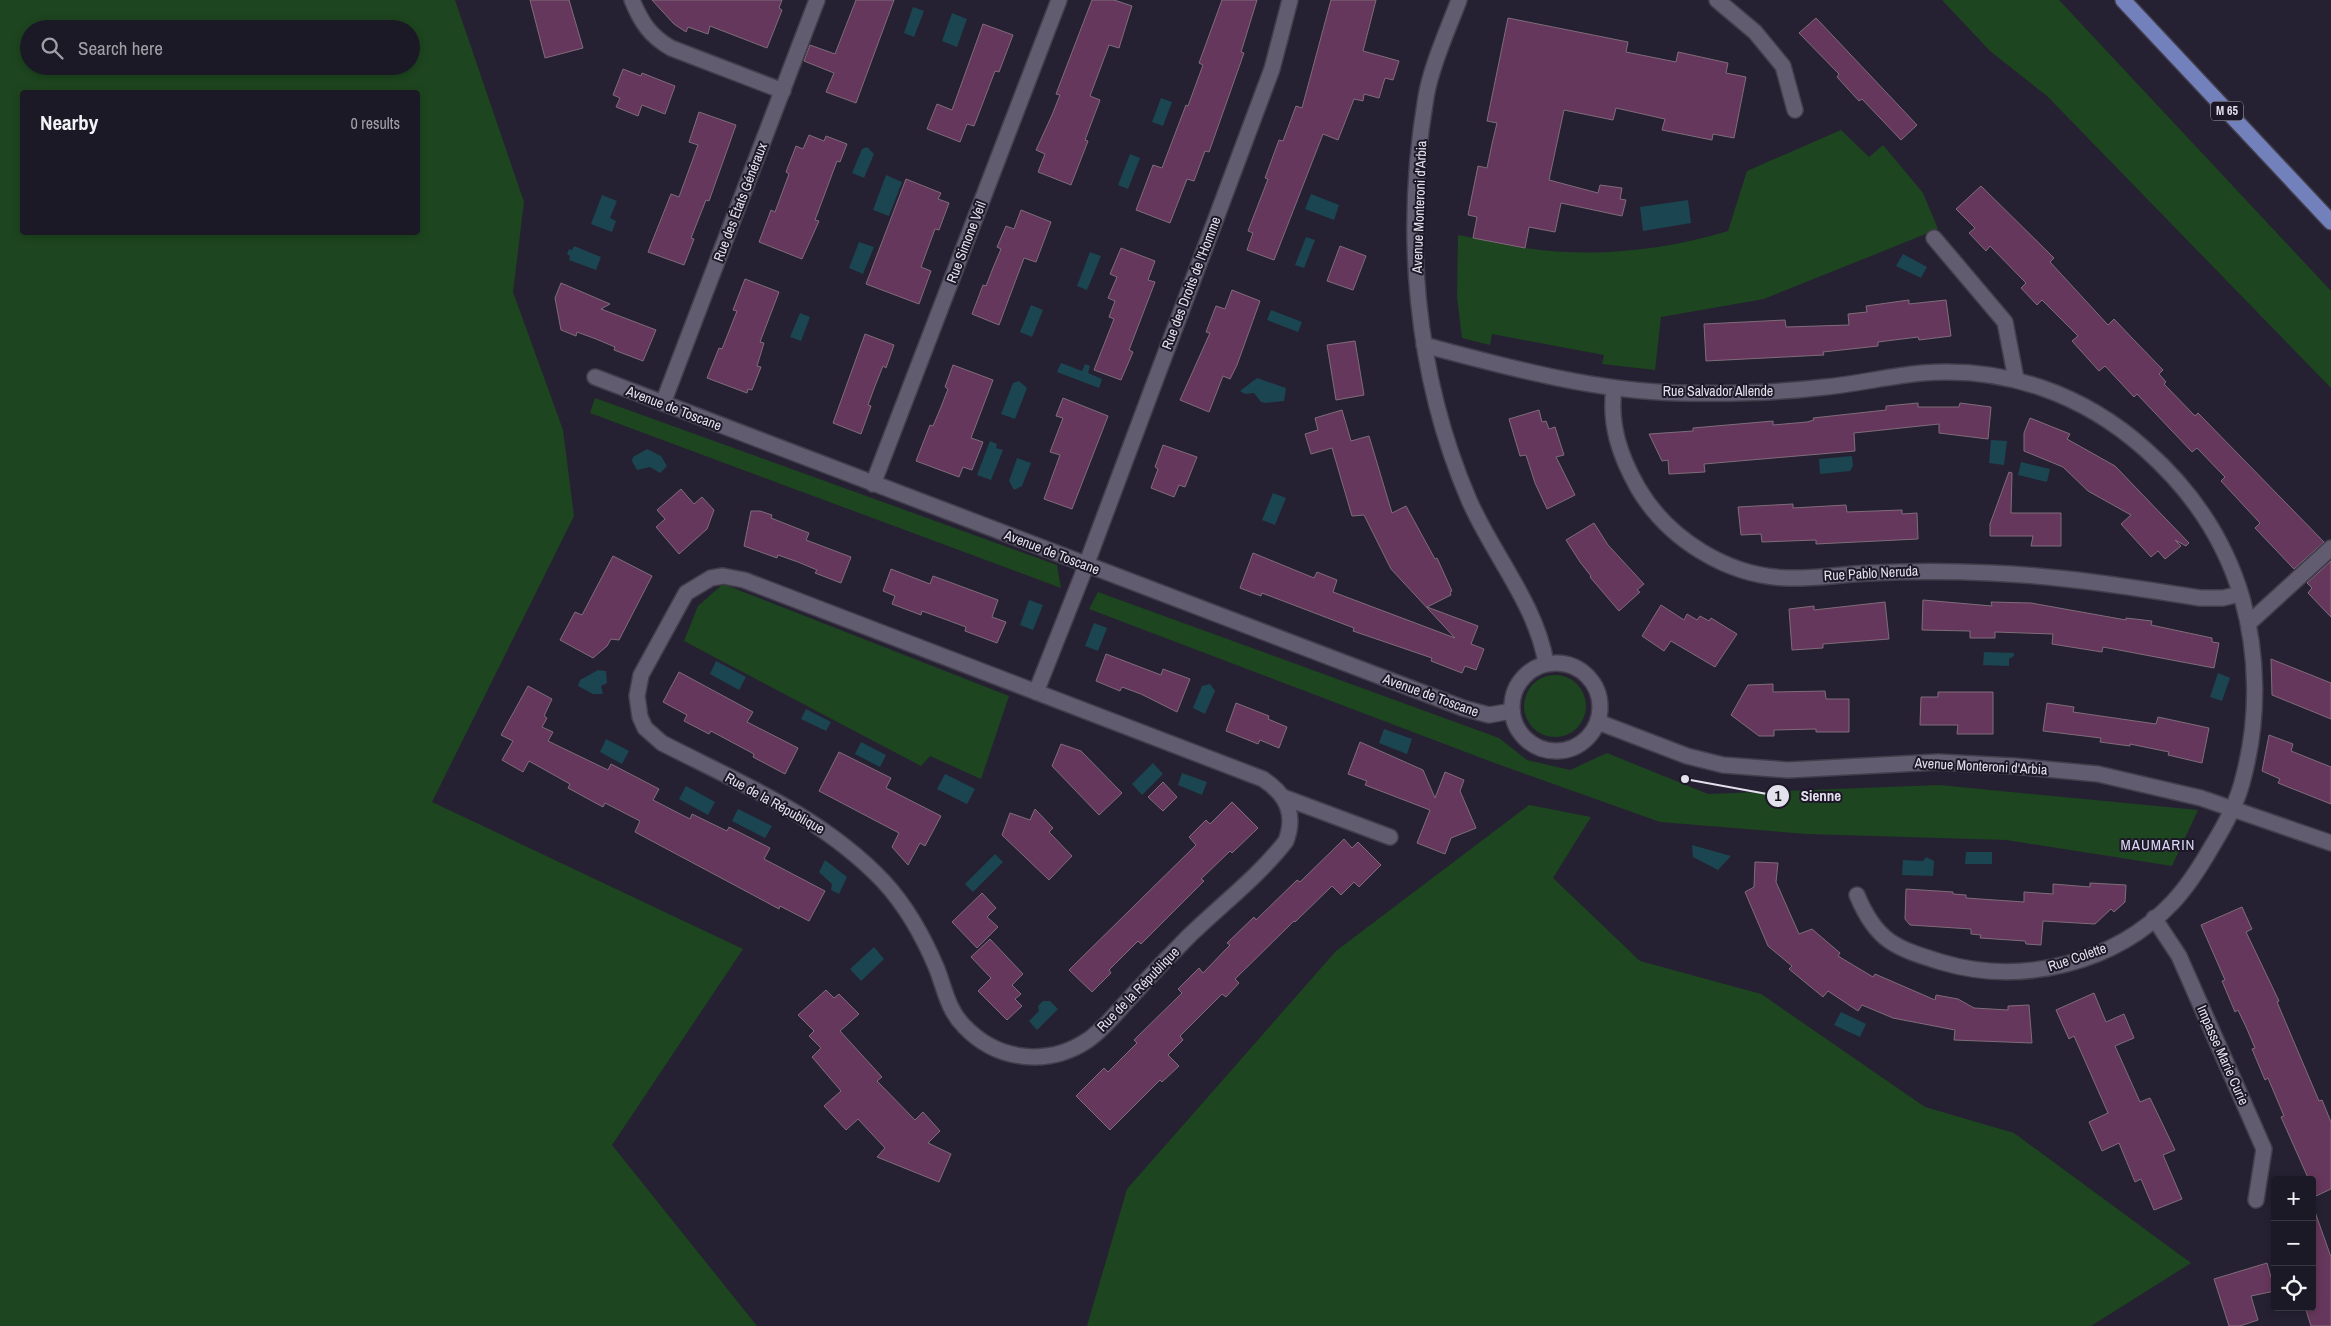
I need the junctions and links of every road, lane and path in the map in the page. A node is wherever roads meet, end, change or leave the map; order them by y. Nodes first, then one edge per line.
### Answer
1 (632, 0) edge
2 (817, 0) edge
3 (1060, 0) edge
4 (1290, 0) edge
5 (1459, 0) edge
6 (1717, 0) edge
7 (2123, 0) edge
8 (783, 91) junction
9 (1795, 110) dead end
10 (2331, 222) edge
11 (1934, 238) dead end
12 (1424, 345) junction
13 (595, 377) dead end
14 (2016, 379) junction
15 (1614, 388) junction
16 (663, 403) junction
17 (873, 484) junction
18 (2331, 548) edge
19 (1086, 565) junction
20 (2240, 594) junction
21 (2249, 622) junction
22 (1546, 663) junction
23 (1036, 692) junction
24 (1512, 711) junction
25 (1598, 722) junction
26 (1283, 797) junction
27 (2233, 809) junction
28 (1390, 837) dead end
29 (2331, 843) edge
30 (1857, 895) dead end
31 (2154, 918) junction
32 (2256, 1200) dead end

1 - 8 street
2 - 8 street, Rue des États Généraux
3 - 17 street, Rue Simone Veil
4 - 19 street, Rue des Droits de l'Homme
5 - 12 street, Avenue Monteroni d'Arbia
6 - 9 street
7 - 10 main road, M 65
8 - 16 street, Rue des États Généraux
11 - 14 street
12 - 15 street, Rue Salvador Allende
12 - 22 street, Avenue Monteroni d'Arbia
13 - 16 street, Avenue de Toscane
14 - 15 street, Rue Salvador Allende
14 - 20 street, Rue Salvador Allende
15 - 20 street, Rue Pablo Neruda
16 - 17 street, Avenue de Toscane
17 - 19 street, Avenue de Toscane
18 - 21 street
19 - 23 street
19 - 24 street, Avenue de Toscane
20 - 21 street, Rue Salvador Allende
21 - 27 street, Rue Salvador Allende
22 - 24 street
22 - 25 street
23 - 26 street, Rue de la République
23 - 26 street, Rue de la République
24 - 25 street
25 - 27 street, Avenue Monteroni d'Arbia
26 - 28 street
27 - 29 street, Avenue Monteroni d'Arbia
27 - 31 street, Rue Colette
30 - 31 street, Rue Colette
31 - 32 street, Impasse Marie Curie

